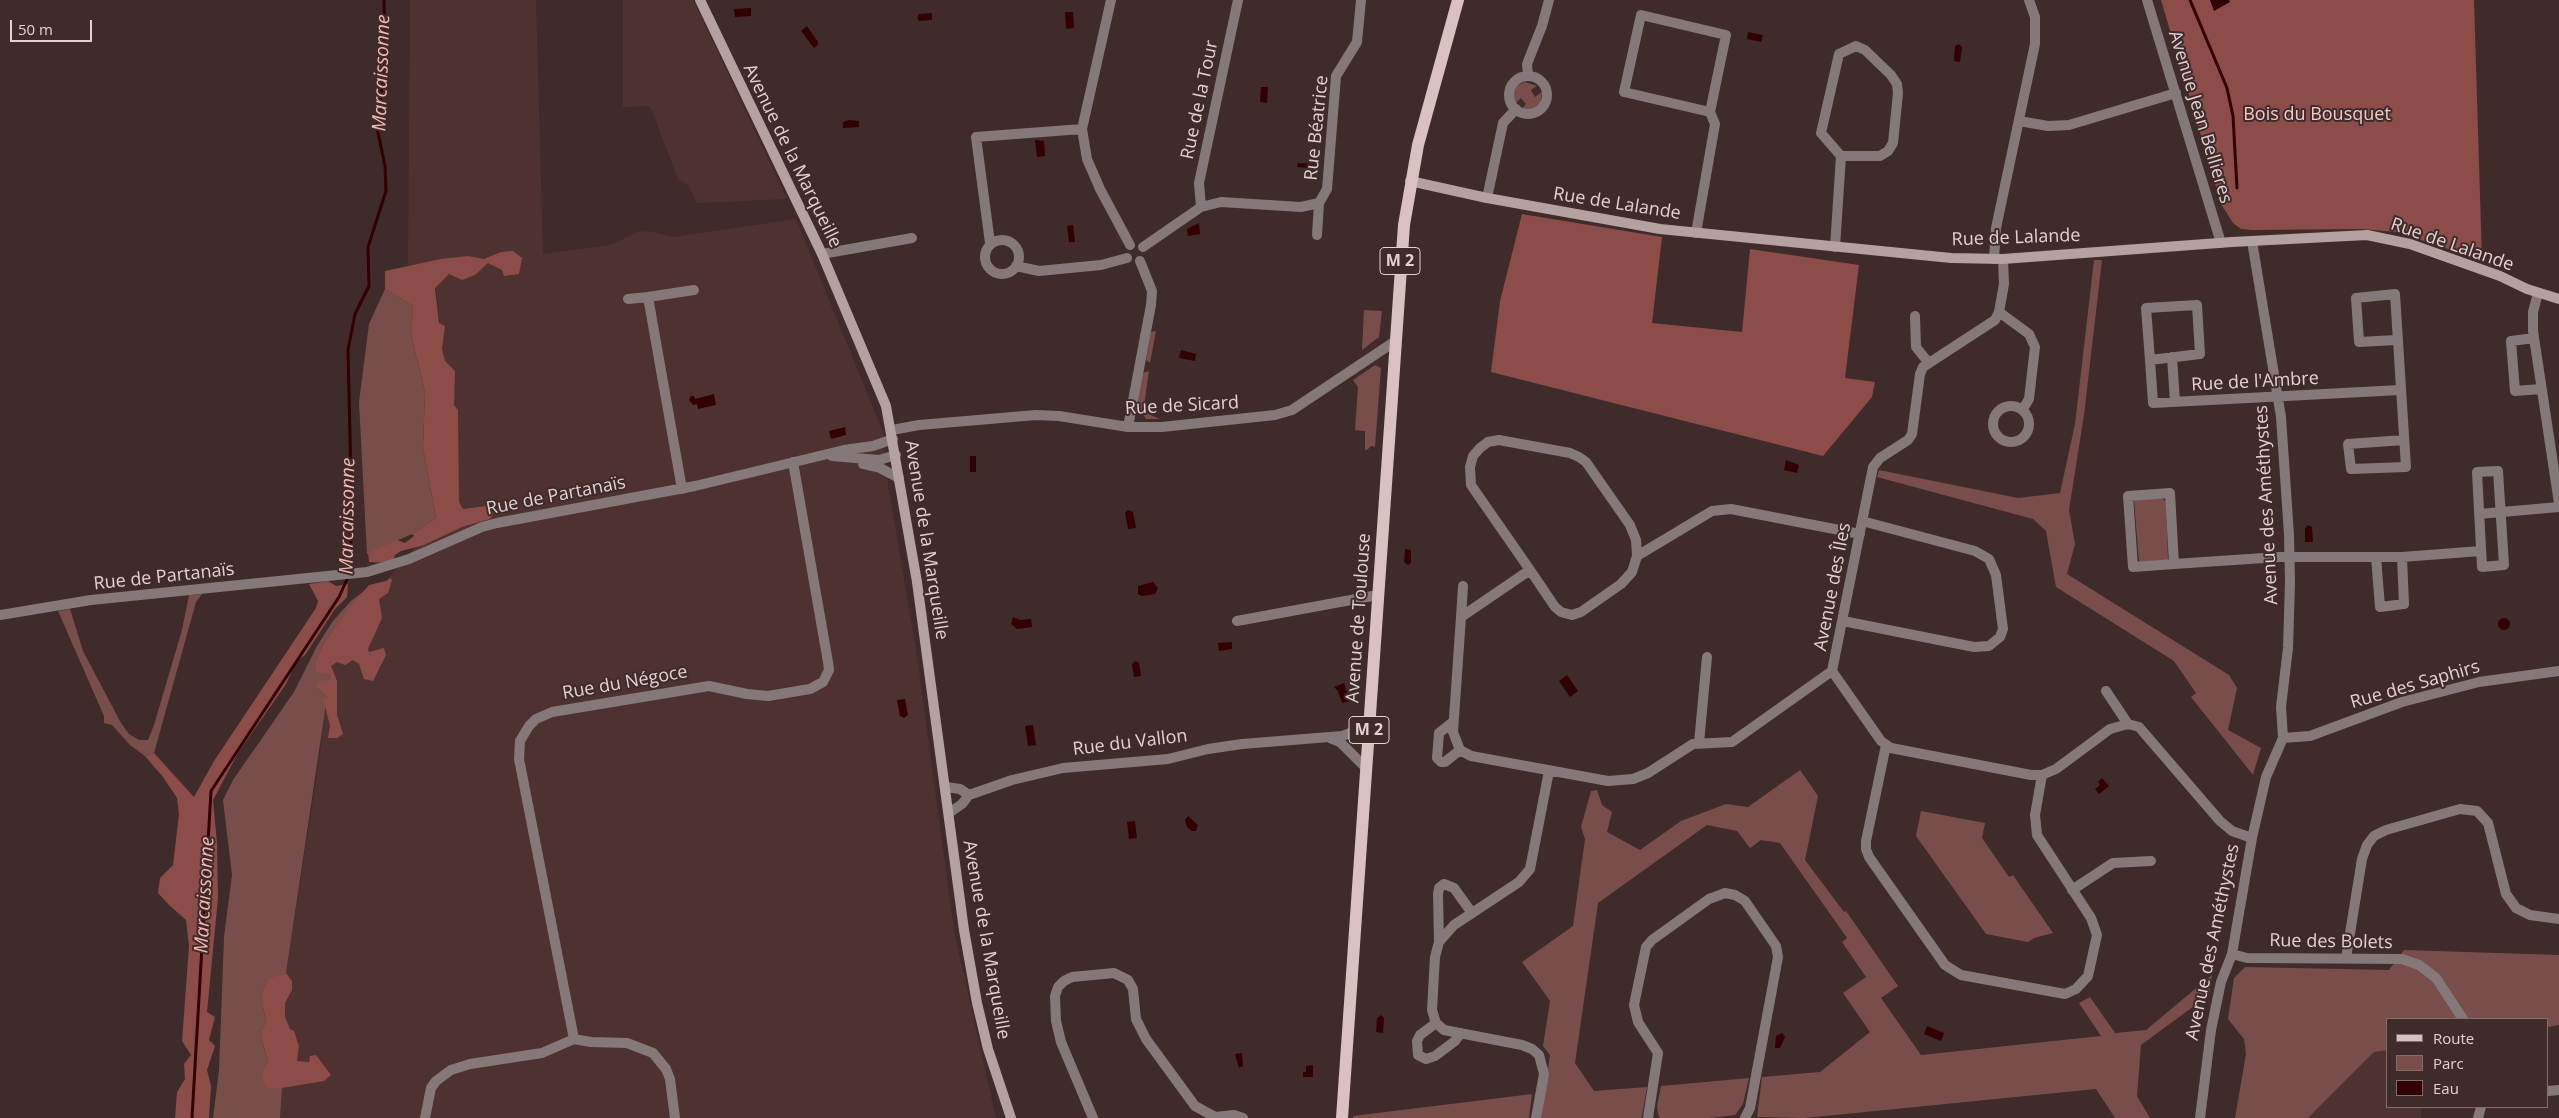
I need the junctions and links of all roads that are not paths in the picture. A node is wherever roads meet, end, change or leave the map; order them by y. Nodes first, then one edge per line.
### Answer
1 (700, 0) edge
2 (1111, 0) edge
3 (1238, 0) edge
4 (1361, 0) edge
5 (1458, 0) edge
6 (1550, 0) edge
7 (2029, 0) edge
8 (2147, 0) edge
9 (1528, 76) junction
10 (2176, 93) junction
11 (1516, 109) junction
12 (1710, 112) junction
13 (2019, 121) junction
14 (1082, 129) junction
15 (1841, 156) junction
16 (1410, 181) junction
17 (1487, 198) junction
18 (1320, 203) junction
19 (1201, 207) junction
20 (1696, 233) junction
21 (1318, 235) dead end
22 (912, 238) dead end
23 (2252, 241) junction
24 (990, 243) junction
25 (2222, 243) junction
26 (1130, 245) junction
27 (1835, 247) junction
28 (1143, 248) junction
29 (822, 254) junction
30 (1127, 258) junction
31 (1999, 259) junction
32 (1140, 261) junction
33 (1016, 266) junction
34 (694, 290) dead end
35 (2538, 293) junction
36 (648, 297) junction
37 (628, 299) dead end
38 (2559, 299) edge
39 (1999, 312) junction
40 (1915, 316) dead end
41 (2534, 338) junction
42 (2396, 340) junction
43 (1394, 342) junction
44 (2172, 357) junction
45 (2150, 360) junction
46 (1928, 362) junction
47 (2541, 389) junction
48 (2400, 390) junction
49 (2278, 397) junction
50 (2175, 402) junction
51 (2023, 409) dead end
52 (1128, 427) junction
53 (892, 434) junction
54 (2404, 440) junction
55 (826, 455) junction
56 (896, 455) junction
57 (841, 457) junction
58 (792, 462) junction
59 (899, 478) junction
60 (682, 489) junction
61 (2559, 503) edge
62 (2559, 507) edge
63 (2502, 513) junction
64 (2479, 514) junction
65 (1862, 521) junction
66 (1860, 534) junction
67 (2481, 550) junction
68 (1637, 556) junction
69 (2290, 557) junction
70 (2376, 557) junction
71 (2402, 557) junction
72 (2174, 564) junction
73 (1530, 570) junction
74 (1463, 586) dead end
75 (1378, 595) junction
76 (0, 615) edge
77 (1460, 617) junction
78 (1237, 620) dead end
79 (1843, 621) junction
80 (1708, 657) dead end
81 (1832, 671) junction
82 (2559, 671) edge
83 (2106, 691) dead end
84 (1369, 722) junction
85 (1453, 722) junction
86 (2128, 724) junction
87 (1329, 738) junction
88 (2283, 738) junction
89 (1699, 743) junction
90 (1886, 745) junction
91 (1460, 750) junction
92 (1366, 768) junction
93 (1549, 771) junction
94 (2042, 775) junction
95 (946, 788) junction
96 (969, 795) junction
97 (949, 813) junction
98 (2252, 838) junction
99 (2151, 861) dead end
100 (2072, 890) junction
101 (1472, 913) junction
102 (2559, 919) edge
103 (1438, 942) junction
104 (2232, 954) junction
105 (2346, 958) junction
106 (2462, 1018) edge
107 (1436, 1023) junction
108 (1461, 1033) junction
109 (574, 1039) junction
110 (425, 1118) edge
111 (675, 1118) edge
112 (1012, 1118) edge
113 (1093, 1118) edge
114 (1243, 1118) edge
115 (1342, 1118) edge
116 (1536, 1118) edge
117 (1648, 1118) edge
118 (1745, 1118) edge
119 (2200, 1118) edge

1 - 29 street, Avenue de la Marqueille
2 - 14 street
3 - 19 street, Rue de la Tour
4 - 18 street, Rue Béatrice
5 - 16 main road, M 2
6 - 9 street
7 - 13 street
8 - 10 street, Avenue Jean Bellieres
9 - 11 street
9 - 11 street
10 - 13 street
10 - 25 street, Avenue Jean Bellieres
11 - 17 street
12 - 12 street
12 - 20 street
13 - 31 street
14 - 24 street
14 - 26 street
15 - 15 street
15 - 27 street
16 - 17 street, Rue de Lalande
16 - 43 main road, Avenue de Toulouse / M 2
17 - 20 street, Rue de Lalande
18 - 19 street, Rue Béatrice
18 - 21 street, Rue Béatrice
19 - 28 street
20 - 27 street, Rue de Lalande
22 - 29 street
23 - 25 street, Rue de Lalande
23 - 35 street, Rue de Lalande
23 - 49 street, Avenue des Améthystes
24 - 33 street
24 - 33 street
25 - 31 street, Rue de Lalande
26 - 28 street
26 - 30 street
27 - 31 street, Rue de Lalande
28 - 32 street
29 - 53 street, Avenue de la Marqueille
30 - 32 street
30 - 33 street
31 - 39 street
32 - 52 street
34 - 36 street
35 - 38 street, Rue de Lalande
35 - 41 street
36 - 37 street
36 - 60 street
39 - 46 street
39 - 51 street
40 - 46 street
41 - 47 street
41 - 47 street
42 - 42 street
42 - 48 street
43 - 52 street, Rue de Sicard
43 - 75 main road, Avenue de Toulouse / M 2
44 - 45 street, Rue de l'Ambre
44 - 45 street, Rue de l'Ambre
44 - 50 street
45 - 50 street, Rue de l'Ambre
46 - 65 street, Avenue des Îles
47 - 61 street
48 - 49 street, Rue de l'Ambre
48 - 54 street
49 - 50 street, Rue de l'Ambre
49 - 69 street, Avenue des Améthystes
52 - 53 street, Rue de Sicard
53 - 55 street, Rue de Partanaïs
53 - 56 street, Avenue de la Marqueille
54 - 54 street
55 - 57 street, Rue de Partanaïs
55 - 58 street, Rue de Partanaïs
56 - 57 street, Rue de Partanaïs
56 - 59 street, Avenue de la Marqueille
57 - 59 street, Rue de Partanaïs
58 - 60 street, Rue de Partanaïs
58 - 109 street, Rue du Négoce
59 - 95 street, Avenue de la Marqueille
60 - 76 street, Rue de Partanaïs
62 - 63 street
63 - 64 street
63 - 64 street
63 - 67 street
64 - 67 street
65 - 66 street, Avenue des Îles
65 - 79 street
66 - 68 street
66 - 79 street, Avenue des Îles
67 - 71 street
68 - 73 street
68 - 73 street
69 - 70 street
69 - 72 street
69 - 88 street, Avenue des Améthystes
70 - 71 street
70 - 71 street
72 - 72 street
73 - 77 street
74 - 77 street
75 - 78 street
75 - 84 main road, Avenue de Toulouse / M 2
77 - 85 street
79 - 81 street, Avenue des Îles
80 - 89 street
81 - 89 street, Avenue des Îles
81 - 90 street
82 - 88 street, Rue des Saphirs
83 - 86 street
84 - 87 street, Rue du Vallon
84 - 92 main road, Avenue de Toulouse / M 2
85 - 91 street
85 - 91 street
86 - 94 street
86 - 98 street
87 - 92 street
87 - 96 street, Rue du Vallon
88 - 98 street, Avenue des Améthystes
89 - 93 street, Avenue des Îles
90 - 94 street
90 - 100 street
91 - 93 street, Avenue des Îles
92 - 115 main road, Avenue de Toulouse / M 2
93 - 101 street
94 - 100 street
95 - 96 street
95 - 97 street, Avenue de la Marqueille
96 - 97 street, Rue du Vallon
97 - 112 street, Avenue de la Marqueille
98 - 104 street, Avenue des Améthystes
99 - 100 street
101 - 103 street
101 - 103 street
102 - 105 street
103 - 107 street
104 - 105 street, Rue des Bolets
104 - 119 street, Avenue des Améthystes
105 - 106 street, Rue des Bolets
107 - 108 street
107 - 108 street
108 - 116 street
109 - 110 street
109 - 111 street
113 - 114 street
117 - 118 street

